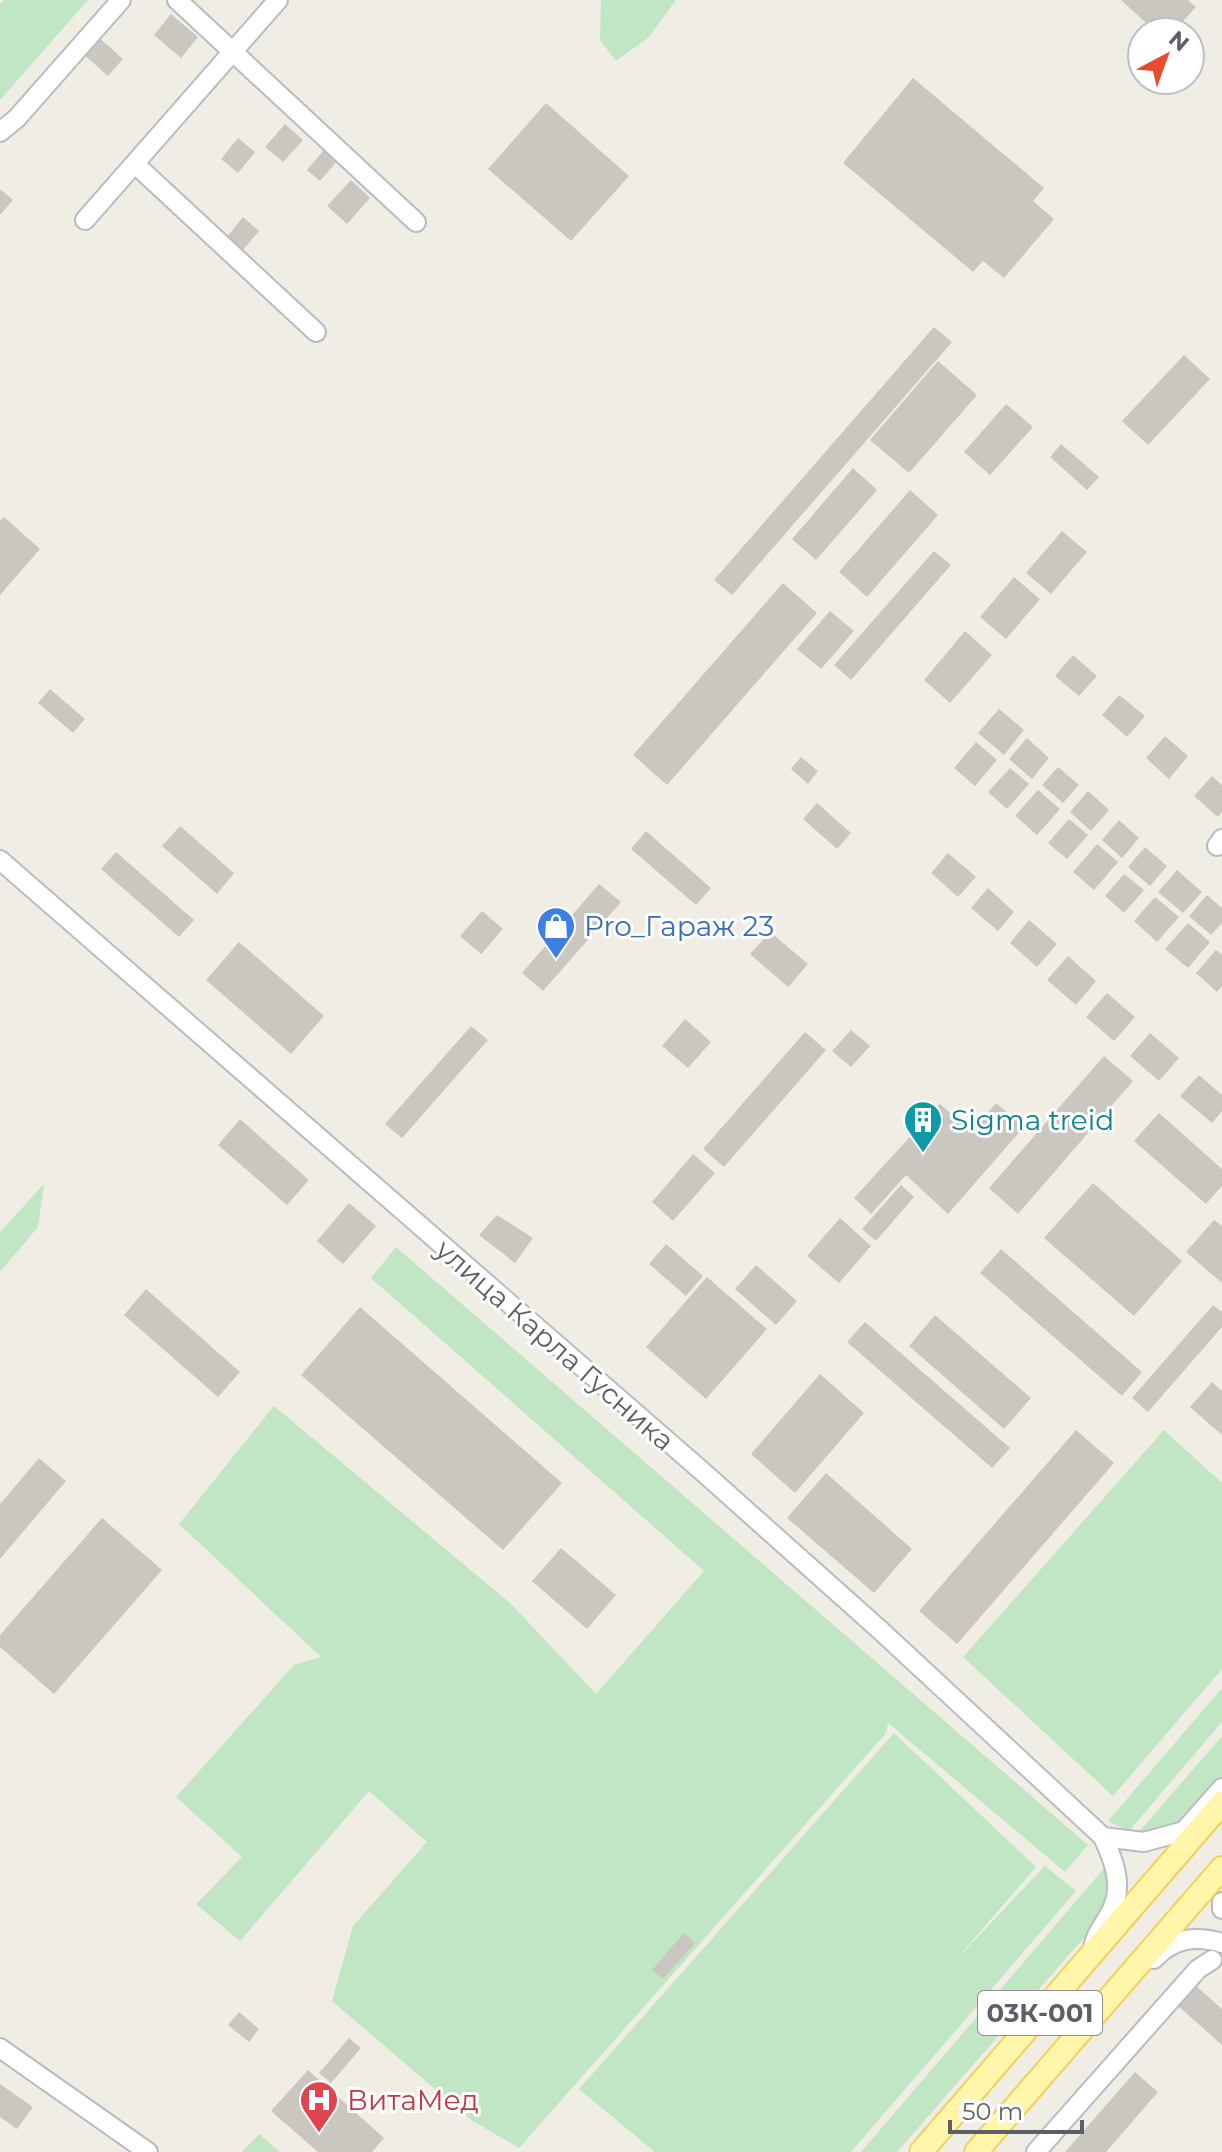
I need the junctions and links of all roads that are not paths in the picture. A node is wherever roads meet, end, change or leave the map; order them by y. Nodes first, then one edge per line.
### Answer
1 (121, 0) edge
2 (177, 0) edge
3 (278, 0) edge
4 (231, 53) junction
5 (0, 132) edge
6 (135, 164) junction
7 (85, 220) dead end
8 (416, 222) dead end
9 (316, 332) dead end
10 (0, 860) edge
11 (1222, 1788) edge
12 (1222, 1803) edge
13 (1103, 1837) junction
14 (1222, 1868) edge
15 (1222, 1902) edge
16 (1222, 1909) edge
17 (1222, 1943) edge
18 (1092, 1953) junction
19 (1212, 1960) dead end
20 (1108, 2000) junction
21 (0, 2048) edge
22 (148, 2152) edge
23 (921, 2152) edge
24 (976, 2152) edge
25 (1036, 2152) edge

1 - 5 street
2 - 4 street
3 - 4 street
4 - 6 street
4 - 8 street
6 - 7 street
6 - 9 street
10 - 13 street, улица Карла Гусника
11 - 13 street
12 - 18 main road, 03К-001
13 - 18 street
14 - 20 main road, 03К-001
15 - 16 street
17 - 20 street
18 - 23 main road, 03К-001
19 - 25 street
20 - 24 main road, 03К-001
21 - 22 street

